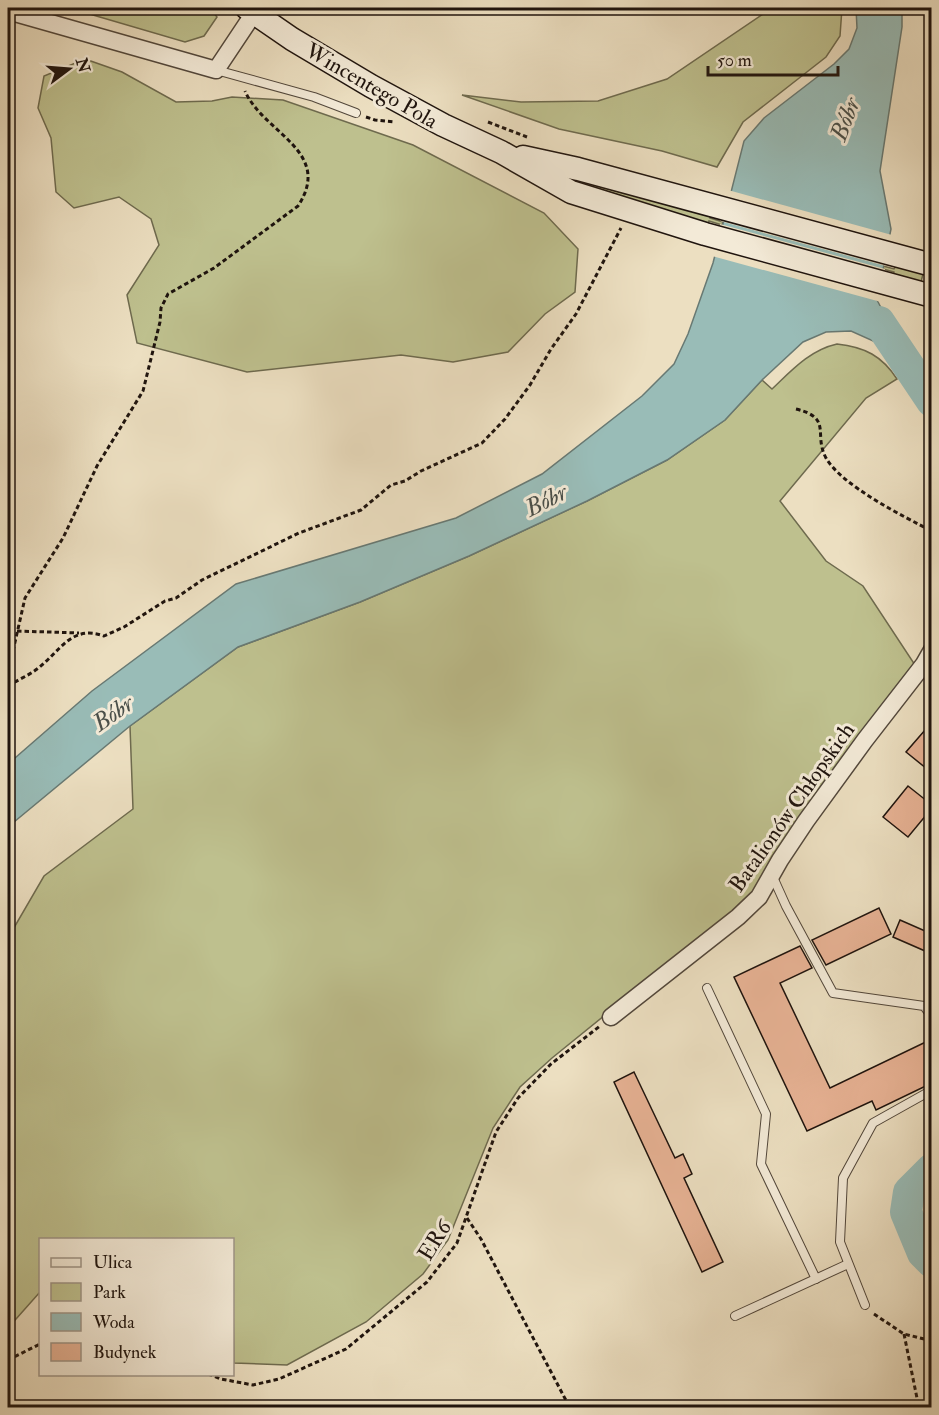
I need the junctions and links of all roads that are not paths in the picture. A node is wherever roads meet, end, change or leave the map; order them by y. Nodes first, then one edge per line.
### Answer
1 (250, 10) edge
2 (8, 11) edge
3 (216, 70) junction
4 (356, 113) road end
5 (501, 152) junction
6 (932, 266) edge
7 (932, 296) edge
8 (932, 650) edge
9 (772, 874) junction
10 (707, 988) dead end
11 (611, 1017) road end
12 (932, 1017) edge
13 (932, 1090) edge
14 (848, 1264) junction
15 (816, 1279) junction
16 (865, 1305) road end
17 (735, 1316) dead end

1 - 3 street
1 - 5 main road, Wincentego Pola
2 - 3 street
3 - 4 lane
5 - 6 main road
5 - 7 main road
8 - 9 street, Batalionów Chłopskich
9 - 11 street, Batalionów Chłopskich
9 - 12 lane
10 - 15 lane
13 - 14 lane
14 - 15 lane
14 - 16 lane
15 - 17 lane

